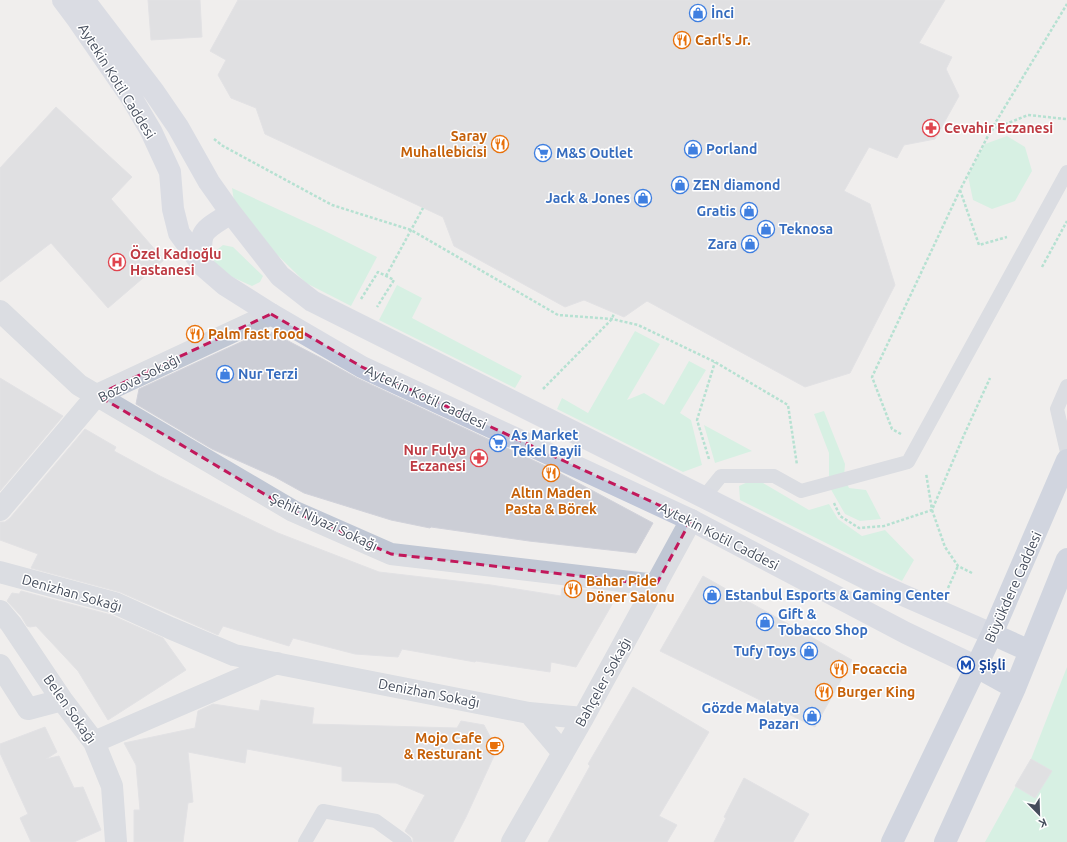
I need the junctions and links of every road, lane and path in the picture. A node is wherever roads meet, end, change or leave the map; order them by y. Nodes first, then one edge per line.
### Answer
1 (63, 0) edge
2 (84, 0) edge
3 (1067, 4) edge
4 (1067, 118) edge
5 (991, 130) junction
6 (223, 146) dead end
7 (194, 156) junction
8 (170, 172) junction
9 (1067, 172) edge
10 (960, 190) junction
11 (423, 208) dead end
12 (231, 213) junction
13 (1067, 221) edge
14 (411, 230) junction
15 (1008, 237) dead end
16 (203, 266) junction
17 (1042, 267) dead end
18 (386, 276) junction
19 (359, 302) dead end
20 (376, 310) dead end
21 (0, 311) edge
22 (614, 313) dead end
23 (271, 314) junction
24 (612, 319) junction
25 (715, 362) junction
26 (990, 378) dead end
27 (1067, 386) edge
28 (543, 389) dead end
29 (97, 395) junction
30 (892, 429) dead end
31 (1067, 452) edge
32 (1067, 460) edge
33 (710, 490) junction
34 (801, 491) junction
35 (833, 500) dead end
36 (0, 510) edge
37 (692, 520) junction
38 (884, 526) dead end
39 (1067, 559) edge
40 (958, 566) junction
41 (0, 572) edge
42 (972, 573) dead end
43 (656, 585) junction
44 (947, 590) dead end
45 (0, 611) edge
46 (992, 634) junction
47 (1030, 651) junction
48 (278, 663) junction
49 (0, 665) edge
50 (976, 667) junction
51 (1015, 688) junction
52 (62, 700) junction
53 (529, 713) junction
54 (583, 718) junction
55 (94, 742) junction
56 (563, 753) junction
57 (116, 842) edge
58 (305, 842) edge
59 (405, 842) edge
60 (512, 842) edge
61 (892, 842) edge
62 (945, 842) edge

1 - 8 main road, Aytekin Kotil Caddesi
2 - 7 main road, Aytekin Kotil Caddesi
3 - 5 path
4 - 5 path
5 - 10 path
6 - 14 path
7 - 8 main road
7 - 12 main road, Aytekin Kotil Caddesi
8 - 16 main road, Aytekin Kotil Caddesi
9 - 34 lane
10 - 15 path
10 - 30 path
11 - 14 path
12 - 16 main road
12 - 33 main road, Aytekin Kotil Caddesi
13 - 17 path
14 - 18 path
14 - 24 path
16 - 23 main road, Aytekin Kotil Caddesi
18 - 19 path
18 - 20 path
21 - 29 street, Şehit Niyazi Sokağı
22 - 24 path
23 - 29 street, Bozova Sokağı
23 - 37 main road, Aytekin Kotil Caddesi
24 - 25 path
24 - 28 path
25 - 33 path
25 - 34 path
26 - 40 path
27 - 31 lane
29 - 36 street, Bozova Sokağı
29 - 43 street, Şehit Niyazi Sokağı
32 - 46 main road, Büyükdere Caddesi
33 - 34 lane
33 - 46 main road, Aytekin Kotil Caddesi
35 - 38 path
37 - 43 street, Bahçeler Sokağı
37 - 50 main road, Aytekin Kotil Caddesi
39 - 47 main road
40 - 42 path
40 - 44 path
41 - 48 street, Denizhan Sokağı
43 - 54 street, Bahçeler Sokağı
45 - 52 street, Belen Sokağı
46 - 47 main road
46 - 50 main road, Büyükdere Caddesi
47 - 51 main road
48 - 53 street, Denizhan Sokağı
48 - 55 street
49 - 52 street
50 - 51 main road
50 - 61 main road, Büyükdere Caddesi
51 - 62 main road
52 - 55 street, Belen Sokağı
53 - 54 street, Denizhan Sokağı
53 - 56 street
54 - 56 street, Bahçeler Sokağı
55 - 57 street, Belen Sokağı
56 - 60 street, Bahçeler Sokağı
58 - 59 lane

